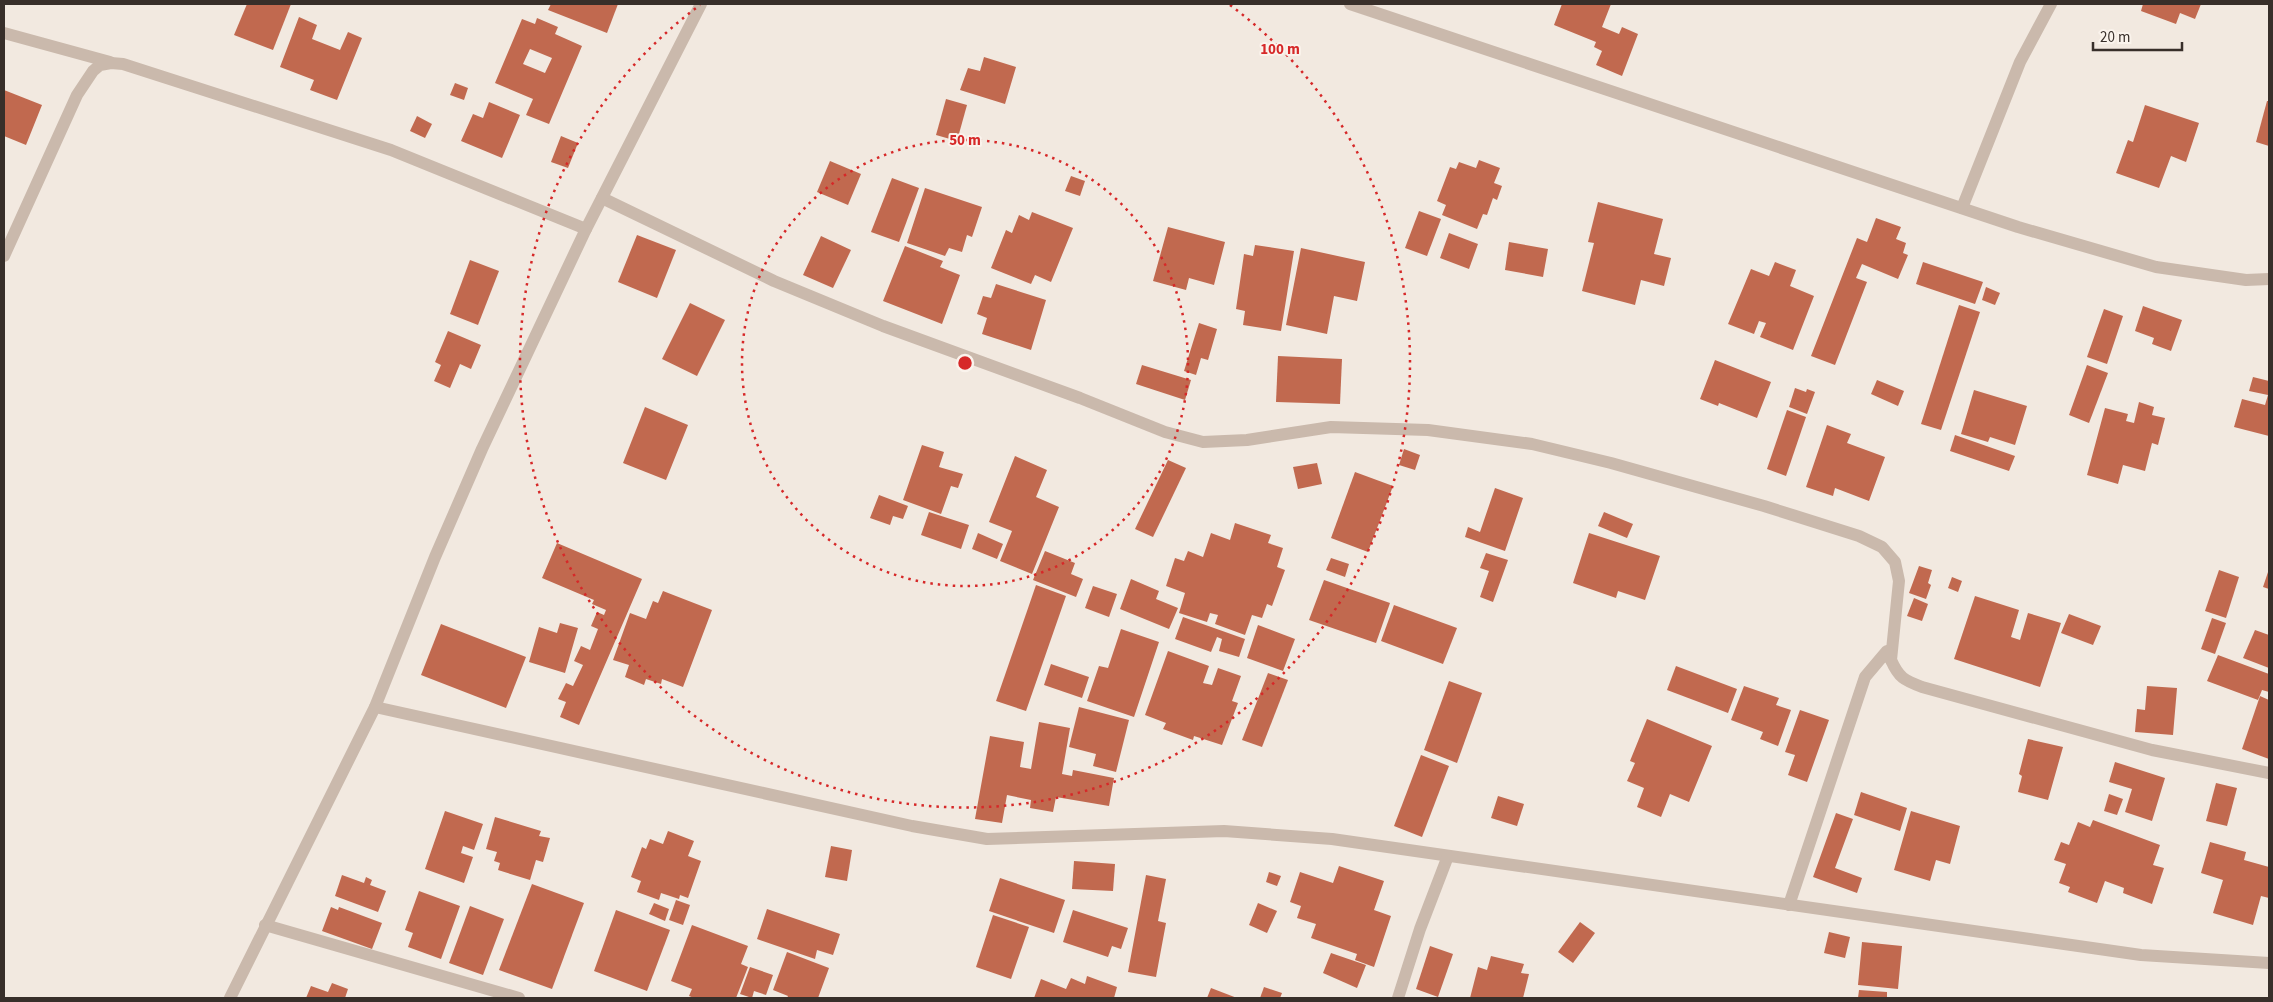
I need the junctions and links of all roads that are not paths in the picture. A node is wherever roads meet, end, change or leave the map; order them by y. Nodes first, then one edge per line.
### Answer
1 (701, 4) edge
2 (1350, 4) edge
3 (2051, 4) edge
4 (4, 33) edge
5 (111, 63) junction
6 (602, 198) junction
7 (1962, 208) junction
8 (586, 229) junction
9 (4, 256) edge
10 (2269, 279) edge
11 (1891, 660) junction
12 (375, 707) junction
13 (2269, 773) edge
14 (1448, 856) junction
15 (1789, 905) junction
16 (265, 925) junction
17 (2269, 963) edge
18 (230, 998) edge
19 (519, 998) edge
20 (1398, 998) edge

1 - 6 street
2 - 7 street
3 - 7 street
4 - 5 street
5 - 8 street
5 - 9 street
6 - 8 street
6 - 11 street
7 - 10 street
8 - 12 street
11 - 13 street
11 - 15 street
12 - 14 street
12 - 16 street
14 - 15 street
14 - 20 street
15 - 17 street
16 - 18 street
16 - 19 street

